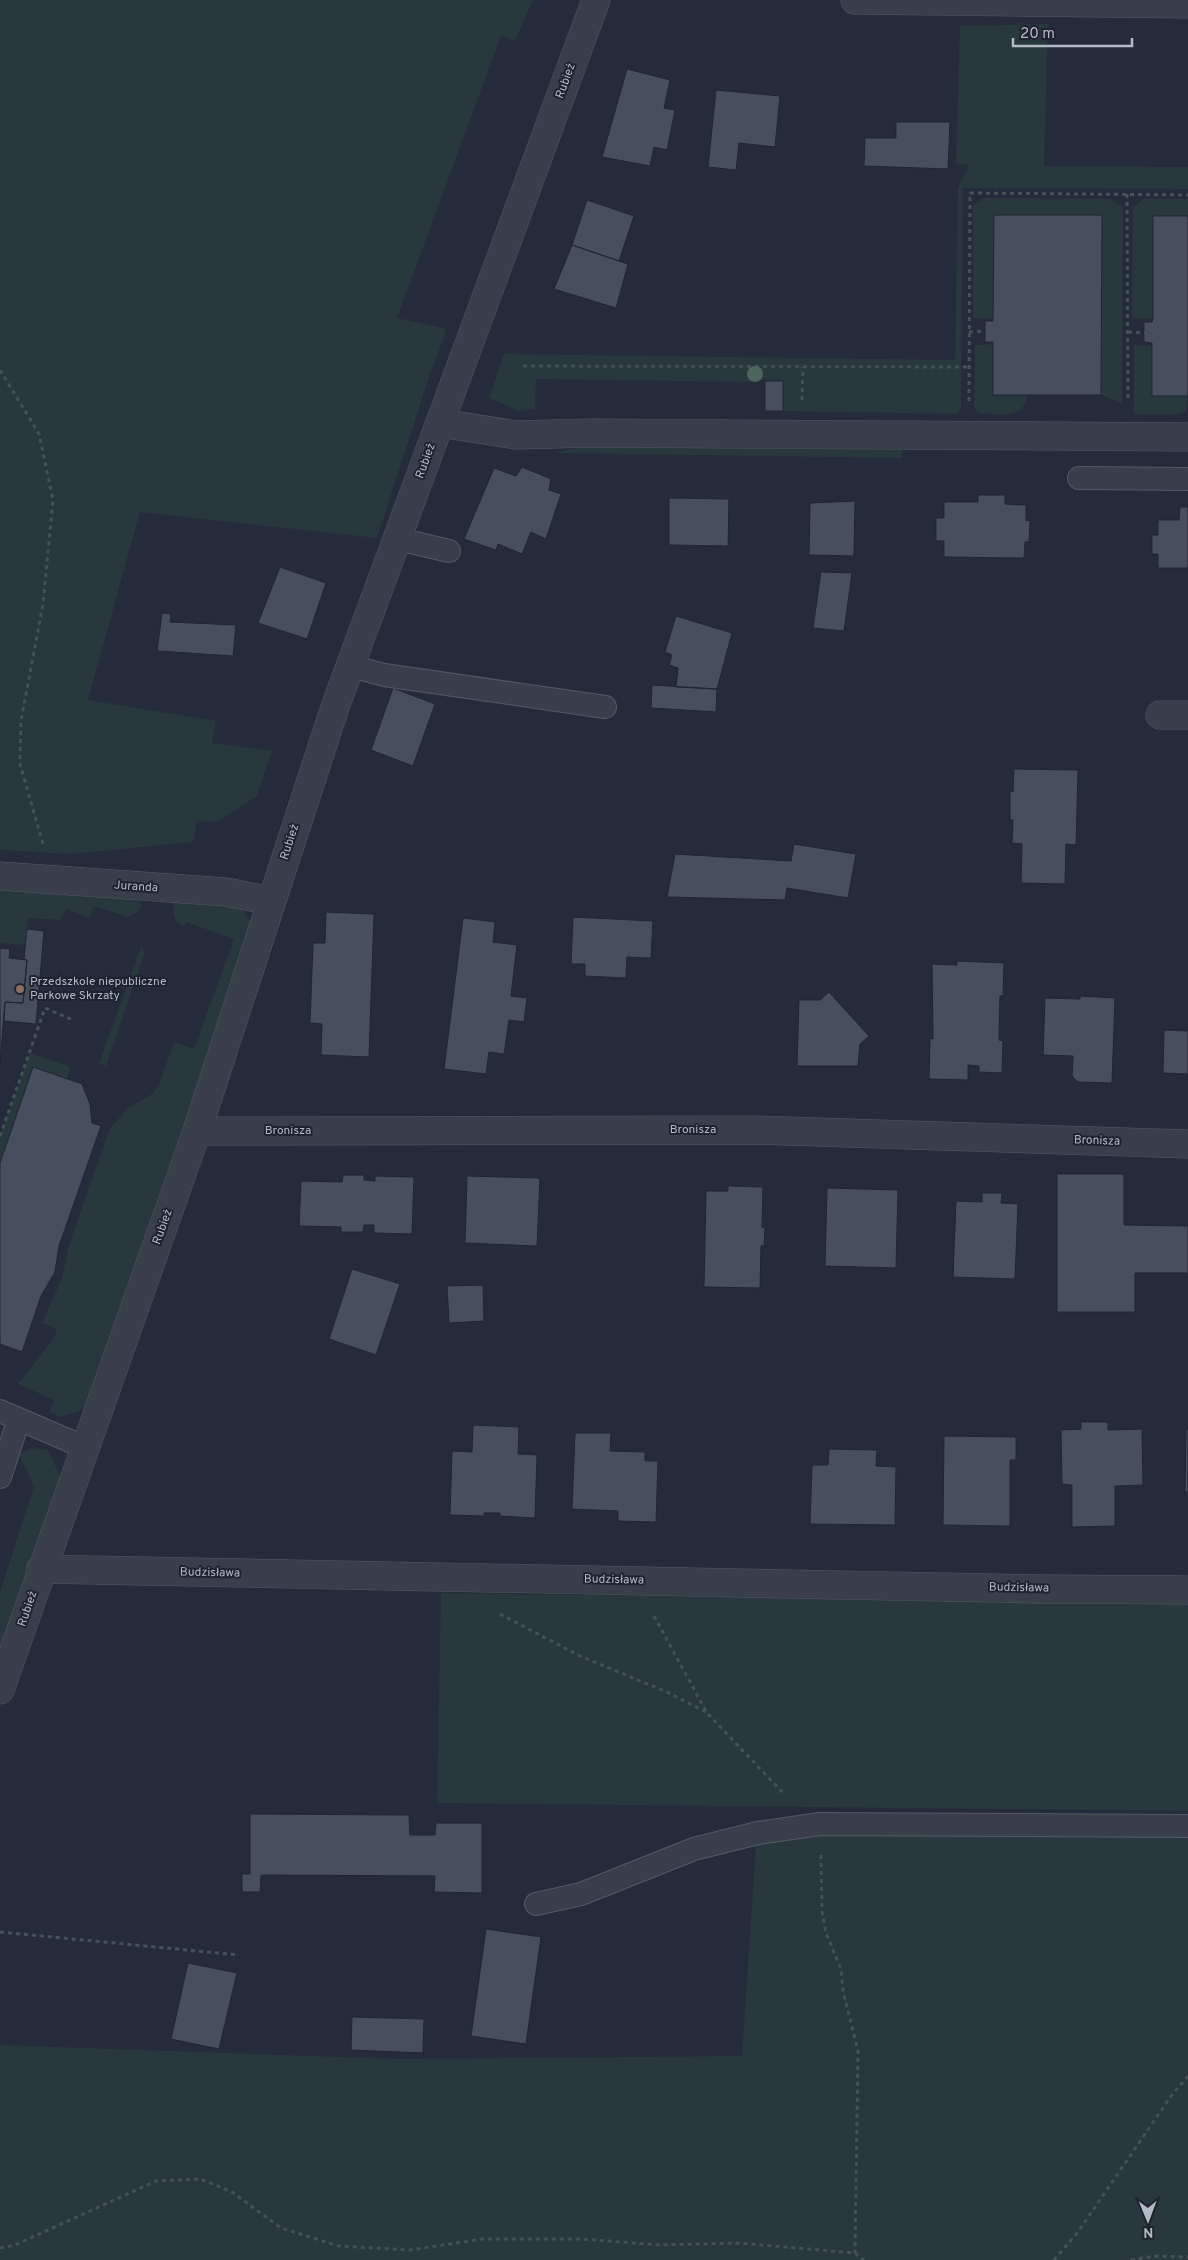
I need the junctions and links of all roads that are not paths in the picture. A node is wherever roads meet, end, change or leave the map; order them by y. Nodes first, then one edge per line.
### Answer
1 (596, 0) edge
2 (855, 0) edge
3 (1188, 4) edge
4 (440, 423) junction
5 (1188, 437) edge
6 (1079, 478) dead end
7 (1188, 479) edge
8 (398, 539) junction
9 (449, 551) dead end
10 (351, 666) junction
11 (606, 706) dead end
12 (1160, 715) dead end
13 (1188, 715) edge
14 (0, 876) edge
15 (271, 901) junction
16 (197, 1131) junction
17 (1188, 1144) edge
18 (9, 1415) edge
19 (84, 1447) junction
20 (0, 1477) edge
21 (41, 1569) junction
22 (1188, 1590) edge
23 (0, 1690) edge
24 (1188, 1826) edge
25 (536, 1904) dead end

1 - 4 street, Rubież
2 - 3 street
4 - 5 street
4 - 8 street, Rubież
6 - 7 lane
8 - 9 lane
8 - 10 street, Rubież
10 - 11 lane
10 - 15 street, Rubież
12 - 13 street
14 - 15 street, Juranda
15 - 16 street, Rubież
16 - 17 street, Bronisza
16 - 19 street, Rubież
18 - 19 lane
18 - 20 lane
19 - 21 street, Rubież
21 - 22 street, Budzisława
21 - 23 street, Rubież
24 - 25 lane

